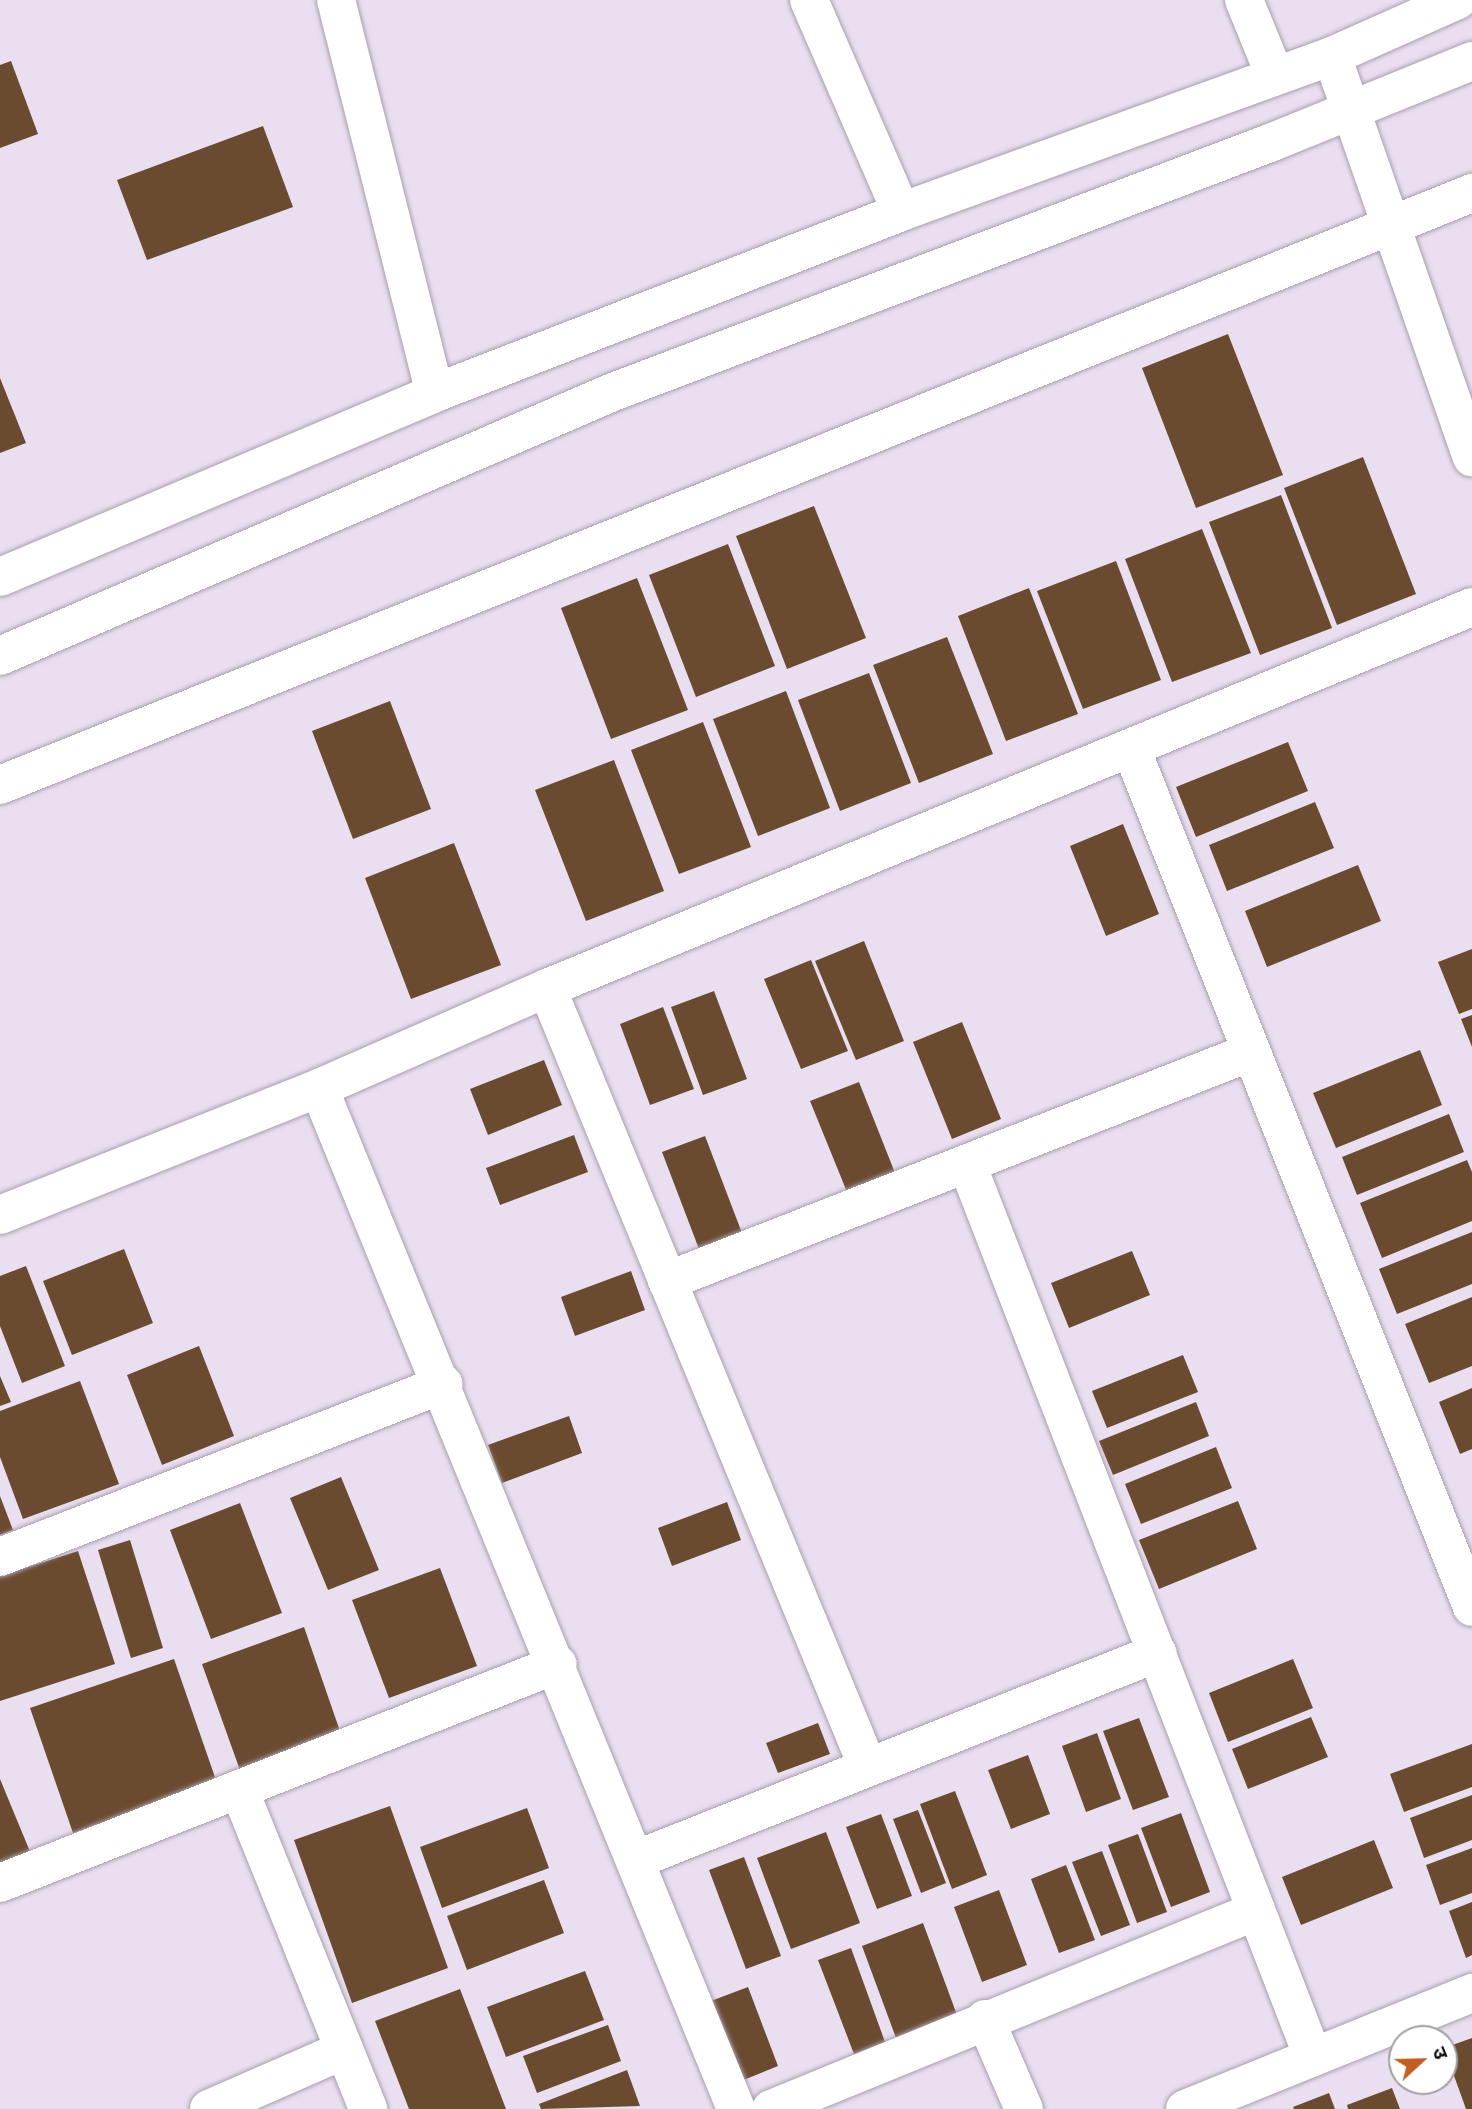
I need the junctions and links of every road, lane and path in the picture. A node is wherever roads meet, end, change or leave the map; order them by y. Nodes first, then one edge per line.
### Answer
1 (336, 0) edge
2 (809, 0) edge
3 (1244, 0) edge
4 (1458, 0) edge
5 (1332, 56) junction
6 (1472, 61) edge
7 (1275, 76) junction
8 (1352, 109) junction
9 (1472, 193) edge
10 (901, 212) junction
11 (1393, 225) junction
12 (435, 394) junction
13 (1472, 457) edge
14 (0, 577) edge
15 (1472, 607) edge
16 (0, 656) edge
17 (1131, 748) junction
18 (0, 785) edge
19 (547, 988) junction
20 (1251, 1052) junction
21 (319, 1088) junction
22 (967, 1164) junction
23 (0, 1215) edge
24 (667, 1281) junction
25 (443, 1384) junction
26 (0, 1557) edge
27 (1472, 1607) edge
28 (1157, 1653) junction
29 (558, 1664) junction
30 (867, 1765) junction
31 (239, 1789) junction
32 (635, 1860) junction
33 (0, 1883) edge
34 (1256, 1911) junction
35 (1472, 1993) edge
36 (985, 2019) junction
37 (344, 2050) junction
38 (1313, 2057) junction
39 (209, 2109) edge
40 (368, 2109) edge
41 (736, 2109) edge
42 (771, 2109) edge
43 (1024, 2109) edge
44 (1185, 2109) edge

1 - 12 street
2 - 10 street
3 - 7 street
4 - 5 street
5 - 7 street
5 - 8 street
6 - 8 street
7 - 10 street
8 - 11 street
8 - 16 street
9 - 11 street
10 - 12 street
11 - 13 street
11 - 18 street
12 - 14 street
15 - 17 street
17 - 19 street
17 - 20 street
19 - 21 street
19 - 24 street
20 - 22 street
20 - 27 street
21 - 23 street
21 - 25 street
22 - 24 street
22 - 28 street
24 - 30 street
25 - 26 street
25 - 29 street
28 - 30 street
28 - 34 street
29 - 31 street
29 - 32 street
30 - 32 street
31 - 33 street
31 - 37 street
32 - 41 street
34 - 36 street
34 - 38 street
35 - 38 street
36 - 42 street
36 - 43 street
37 - 39 street
37 - 40 street
38 - 44 street

